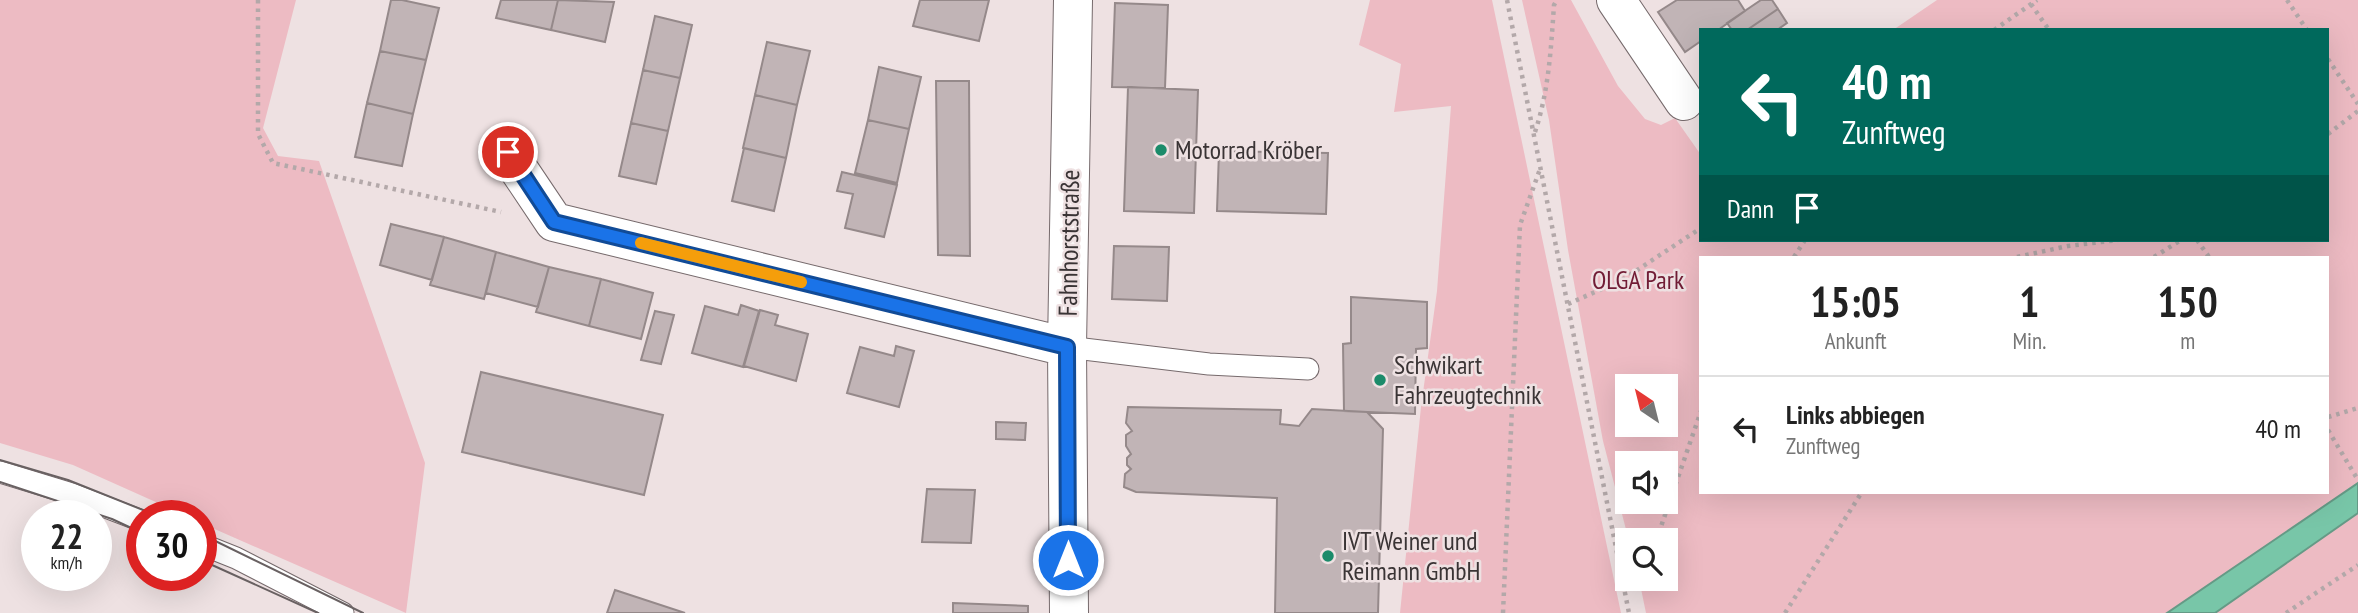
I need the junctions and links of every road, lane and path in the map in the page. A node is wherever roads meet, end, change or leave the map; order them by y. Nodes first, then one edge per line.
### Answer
1 (258, 0) edge
2 (1073, 0) edge
3 (1507, 0) edge
4 (1556, 0) edge
5 (1616, 0) edge
6 (2037, 0) edge
7 (2287, 0) edge
8 (2031, 4) junction
9 (1997, 28) edge
10 (2048, 28) edge
11 (2306, 28) edge
12 (2329, 60) edge
13 (1684, 101) dead end
14 (2358, 104) edge
15 (2358, 111) edge
16 (1534, 133) junction
17 (2329, 133) edge
18 (508, 152) dead end
19 (1541, 169) junction
20 (554, 222) junction
21 (1699, 229) edge
22 (2101, 242) edge
23 (2178, 242) edge
24 (2022, 256) edge
25 (2156, 256) edge
26 (1568, 304) junction
27 (1067, 347) junction
28 (1308, 369) dead end
29 (2358, 408) edge
30 (1699, 417) edge
31 (2329, 417) edge
32 (2329, 432) edge
33 (0, 472) edge
34 (2358, 480) edge
35 (1861, 494) edge
36 (126, 515) edge
37 (1660, 528) edge
38 (1615, 546) edge
39 (217, 550) edge
40 (2358, 565) edge
41 (1624, 591) edge
42 (343, 613) edge
43 (1069, 613) edge
44 (1503, 613) edge
45 (1629, 613) edge
46 (1785, 613) edge
47 (2286, 613) edge

1 - 20 path
2 - 27 street, Fahnhorststraße
3 - 16 path
4 - 16 path
5 - 13 street
6 - 8 path
7 - 11 path
8 - 9 path
8 - 10 path
12 - 14 path
15 - 17 path
16 - 19 path
18 - 20 street
19 - 26 path
19 - 44 path
20 - 27 street
21 - 26 path
22 - 24 path
23 - 25 path
26 - 38 path
27 - 28 lane
27 - 43 street, Fahnhorststraße
29 - 31 path
30 - 37 path
32 - 34 path
33 - 36 lane
35 - 46 path
39 - 42 lane
40 - 47 path
41 - 45 path

